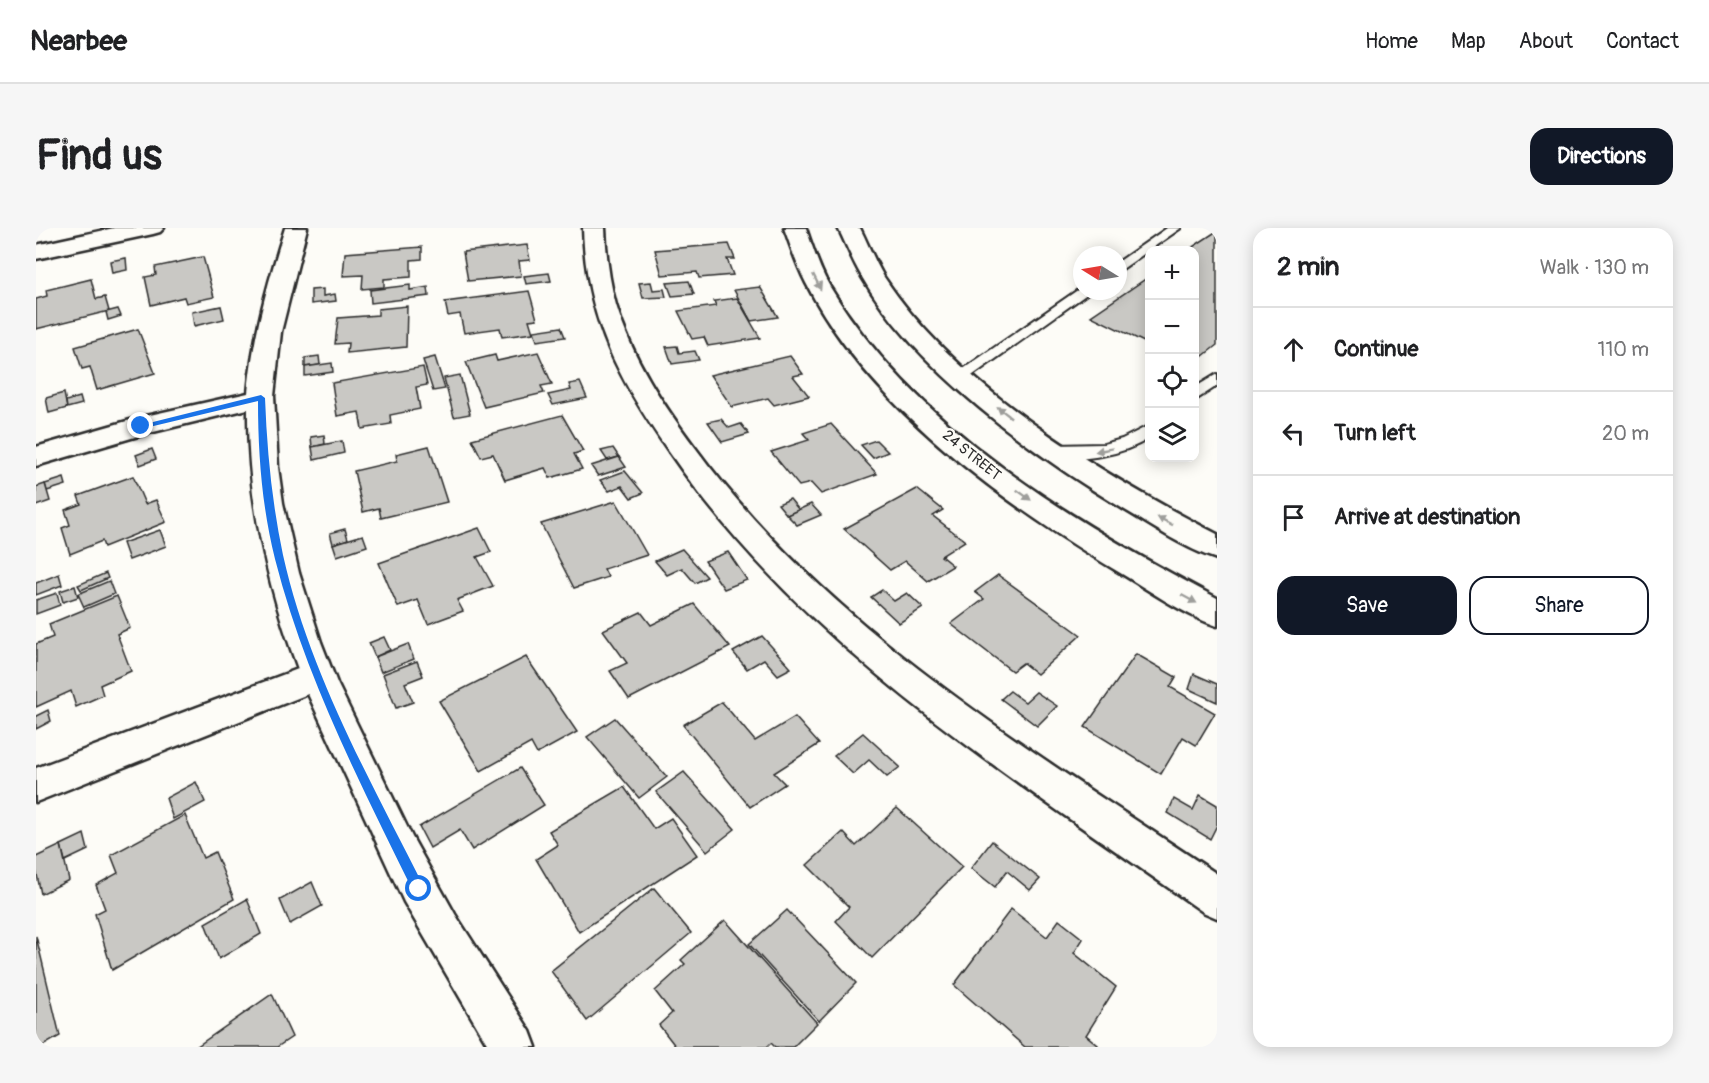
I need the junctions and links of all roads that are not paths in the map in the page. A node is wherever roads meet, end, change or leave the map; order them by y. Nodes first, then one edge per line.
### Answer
1 (153, 228) edge
2 (296, 228) edge
3 (594, 228) edge
4 (795, 228) edge
5 (849, 228) edge
6 (1175, 228) edge
7 (36, 252) edge
8 (1127, 262) edge
9 (1073, 299) edge
10 (961, 377) junction
11 (1217, 379) edge
12 (1199, 392) edge
13 (261, 398) junction
14 (1145, 433) edge
15 (1054, 451) junction
16 (36, 457) edge
17 (1217, 548) edge
18 (1217, 613) edge
19 (317, 676) junction
20 (36, 785) edge
21 (1217, 898) edge
22 (514, 1047) edge

1 - 7 street
2 - 13 street
3 - 21 street
4 -> 18 street, 24 STREET
5 - 10 street
6 - 8 lane
9 - 10 lane
15 -> 10 street
11 - 12 lane
13 - 16 street
13 - 19 street
14 -> 15 lane
17 -> 15 street
19 - 20 street
19 - 22 street

